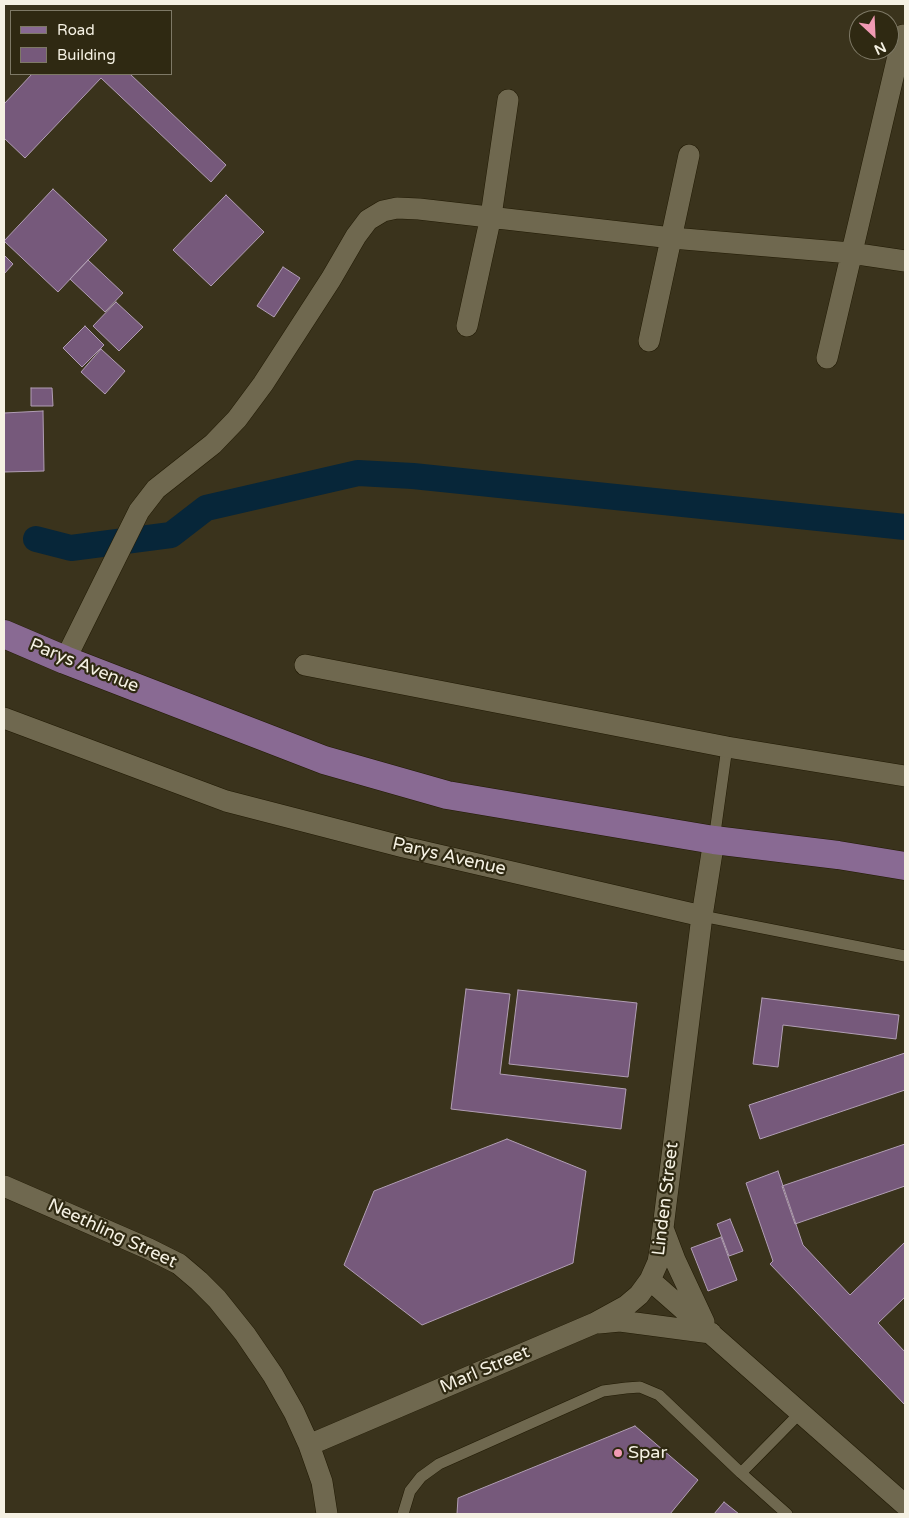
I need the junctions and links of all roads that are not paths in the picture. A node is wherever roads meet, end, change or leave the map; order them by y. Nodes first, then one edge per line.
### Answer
1 (903, 35) dead end
2 (508, 100) dead end
3 (689, 155) dead end
4 (491, 216) junction
5 (672, 238) junction
6 (851, 253) junction
7 (905, 262) edge
8 (467, 326) dead end
9 (649, 341) dead end
10 (827, 358) dead end
11 (4, 634) edge
12 (65, 660) junction
13 (305, 665) dead end
14 (4, 718) edge
15 (727, 747) junction
16 (905, 776) edge
17 (714, 840) junction
18 (905, 866) edge
19 (702, 916) junction
20 (905, 956) edge
21 (4, 1186) edge
22 (662, 1226) junction
23 (650, 1280) junction
24 (595, 1324) junction
25 (711, 1333) junction
26 (801, 1412) junction
27 (309, 1445) junction
28 (741, 1473) junction
29 (905, 1505) edge
30 (327, 1514) edge
31 (404, 1514) edge
32 (787, 1514) edge

1 - 6 street
2 - 4 street
3 - 5 street
4 - 5 street
4 - 8 street
4 - 12 street
5 - 6 street
5 - 9 street
6 - 7 street
6 - 10 street
11 - 12 main road, Parys Avenue
12 - 17 main road, Parys Avenue
13 - 15 street
14 - 19 street, Parys Avenue
15 - 16 street
15 - 17 lane
17 - 18 main road, Parys Avenue
17 - 19 street, Linden Street
19 - 20 lane, Parys Avenue
19 - 22 street, Linden Street
21 - 27 street, Neethling Street
22 - 23 street, Linden Street
22 - 25 street
23 - 24 street, Marl Street
23 - 25 street, Linden Street
24 - 25 street
24 - 27 street, Marl Street
25 - 26 street, Linden Street
26 - 28 lane
26 - 29 street, Linden Street
27 - 30 street, Neethling Street
28 - 31 lane
28 - 32 lane

